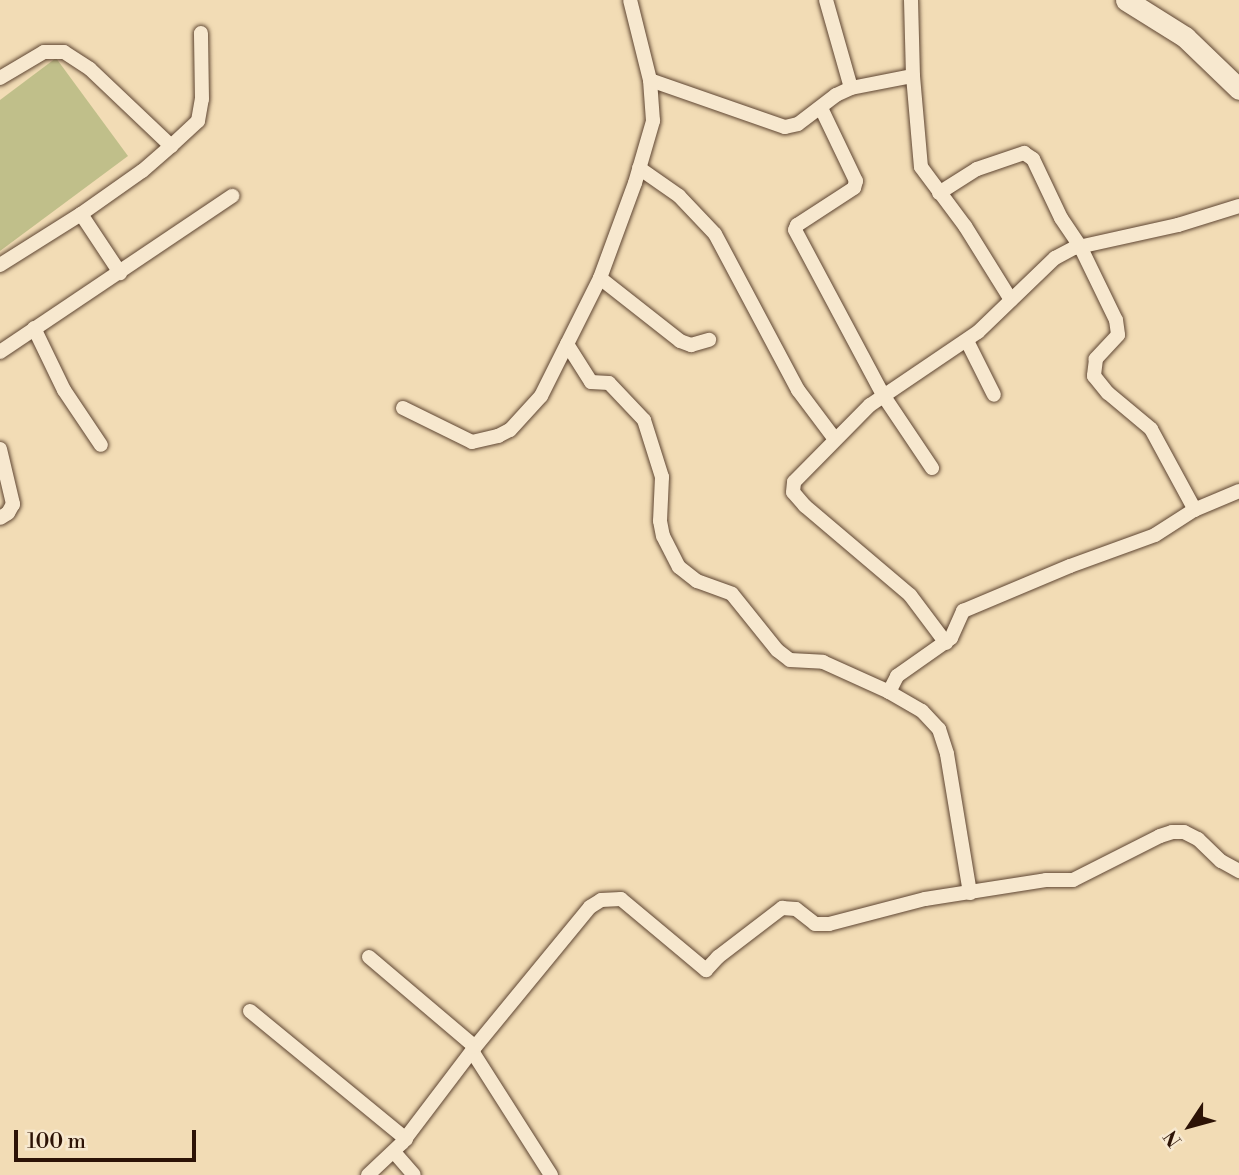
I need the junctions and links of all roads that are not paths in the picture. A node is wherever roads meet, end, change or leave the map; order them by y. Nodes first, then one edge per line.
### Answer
1 (630, 0) edge
2 (826, 0) edge
3 (911, 0) edge
4 (1126, 0) edge
5 (201, 33) dead end
6 (913, 76) junction
7 (0, 78) edge
8 (650, 80) junction
9 (852, 88) junction
10 (1239, 89) edge
11 (821, 108) junction
12 (171, 146) junction
13 (639, 168) junction
14 (939, 193) junction
15 (232, 196) dead end
16 (1239, 206) edge
17 (81, 214) junction
18 (1080, 246) junction
19 (0, 265) edge
20 (120, 273) junction
21 (600, 278) junction
22 (1011, 300) junction
23 (34, 328) junction
24 (709, 340) dead end
25 (967, 341) junction
26 (567, 344) junction
27 (0, 352) edge
28 (883, 395) junction
29 (994, 395) dead end
30 (403, 408) dead end
31 (834, 438) junction
32 (101, 445) dead end
33 (0, 449) edge
34 (932, 468) dead end
35 (1239, 491) edge
36 (1195, 510) junction
37 (0, 517) edge
38 (946, 643) junction
39 (889, 692) junction
40 (1239, 871) edge
41 (970, 893) junction
42 (369, 957) dead end
43 (250, 1011) dead end
44 (474, 1049) junction
45 (406, 1139) junction
46 (394, 1152) junction
47 (368, 1175) edge
48 (414, 1175) edge
49 (551, 1175) edge

1 - 8 street
2 - 9 street
3 - 6 street
4 - 10 main road
5 - 12 street
6 - 9 street
6 - 14 street
7 - 12 street
8 - 11 street
8 - 13 street
9 - 11 street
11 - 28 street
12 - 17 street
13 - 21 street
13 - 31 street
14 - 18 street
14 - 22 street
15 - 20 street
16 - 18 street
17 - 19 street
17 - 20 street
18 - 22 street
18 - 36 street
20 - 23 street
21 - 24 street
21 - 26 street
22 - 25 street
23 - 27 street
23 - 32 street
25 - 28 street
25 - 29 street
26 - 30 street
26 - 39 street
28 - 31 street
28 - 34 street
31 - 38 street
33 - 37 street
35 - 36 street
36 - 38 street
38 - 39 street
39 - 41 street
40 - 41 street
41 - 44 street
42 - 44 street
43 - 45 street
44 - 45 street
44 - 49 street
45 - 46 street
46 - 47 street
46 - 48 street

